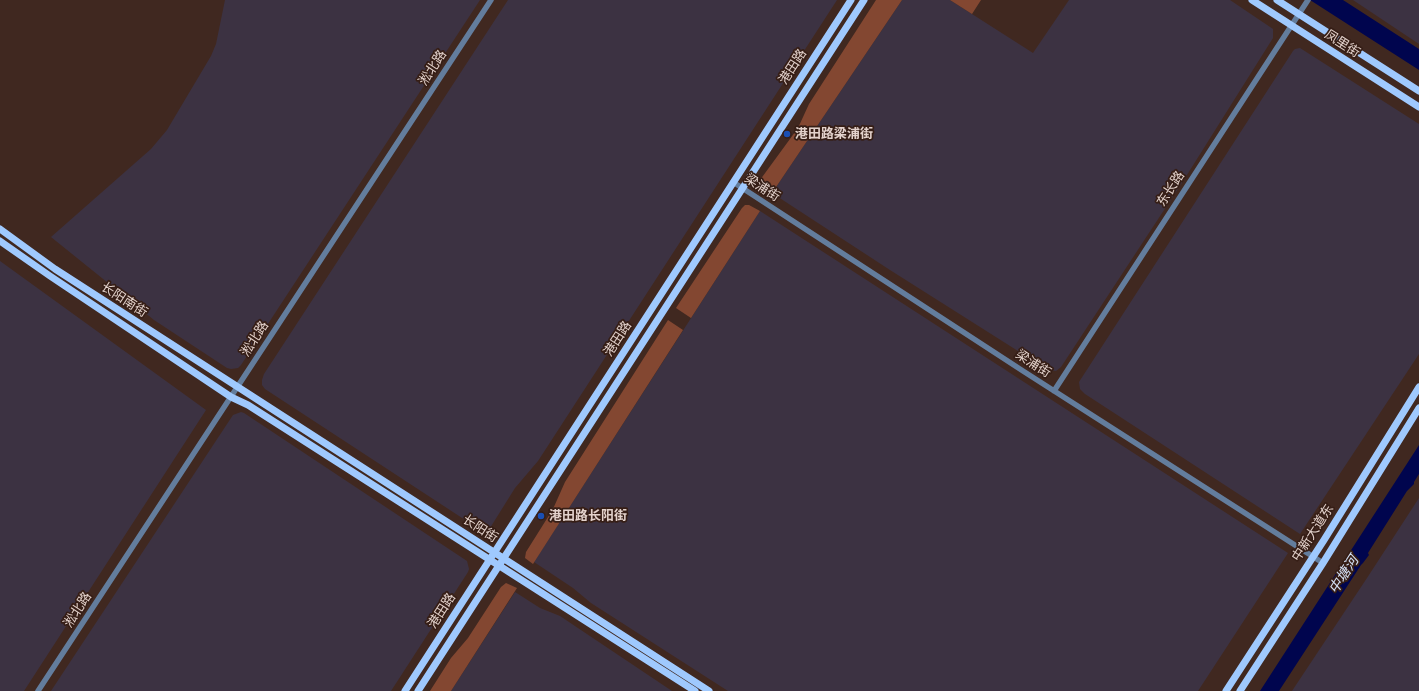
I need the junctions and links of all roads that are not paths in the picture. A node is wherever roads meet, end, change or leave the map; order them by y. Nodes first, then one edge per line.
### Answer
1 (491, 0) edge
2 (851, 0) edge
3 (864, 0) edge
4 (1252, 0) edge
5 (1277, 0) edge
6 (1307, 0) edge
7 (1299, 14) junction
8 (1291, 25) junction
9 (1419, 91) edge
10 (1419, 108) edge
11 (733, 182) junction
12 (742, 188) junction
13 (0, 229) edge
14 (0, 241) edge
15 (237, 387) junction
16 (1419, 387) edge
17 (1054, 391) junction
18 (231, 397) junction
19 (1419, 408) edge
20 (494, 552) junction
21 (1313, 556) junction
22 (490, 559) junction
23 (503, 559) junction
24 (1323, 563) junction
25 (499, 565) junction
26 (38, 691) edge
27 (405, 691) edge
28 (418, 691) edge
29 (694, 691) edge
30 (710, 691) edge
31 (1226, 691) edge
32 (1240, 691) edge

1 - 15 street, 淞北路
2 - 11 main road, 港田路
3 - 12 main road, 港田路
4 - 8 main road, 凤里街
5 - 7 main road, 凤里街
6 - 7 street, 东长路
7 - 8 street, 东长路
7 - 9 main road, 凤里街
8 - 10 main road, 凤里街
8 - 17 street, 东长路
11 - 12 street, 梁浦街
11 - 20 main road, 港田路
12 - 17 street, 梁浦街
12 - 23 main road, 港田路
13 - 15 main road, 长阳南街
14 - 18 main road, 长阳南街
15 - 18 street, 淞北路
15 - 20 main road, 长阳街
16 - 21 main road, 中新大道东
17 - 21 street, 梁浦街
18 - 22 main road, 长阳街
18 - 26 street, 淞北路
19 - 24 main road, 中新大道东
20 - 22 main road, 港田路
20 - 23 main road, 长阳街
21 - 24 street, 梁浦街
21 - 31 main road, 中新大道东
22 - 25 main road, 长阳街
22 - 27 main road, 港田路
23 - 25 main road, 港田路
23 - 30 main road, 长阳街
24 - 32 main road, 中新大道东
25 - 28 main road, 港田路
25 - 29 main road, 长阳街

